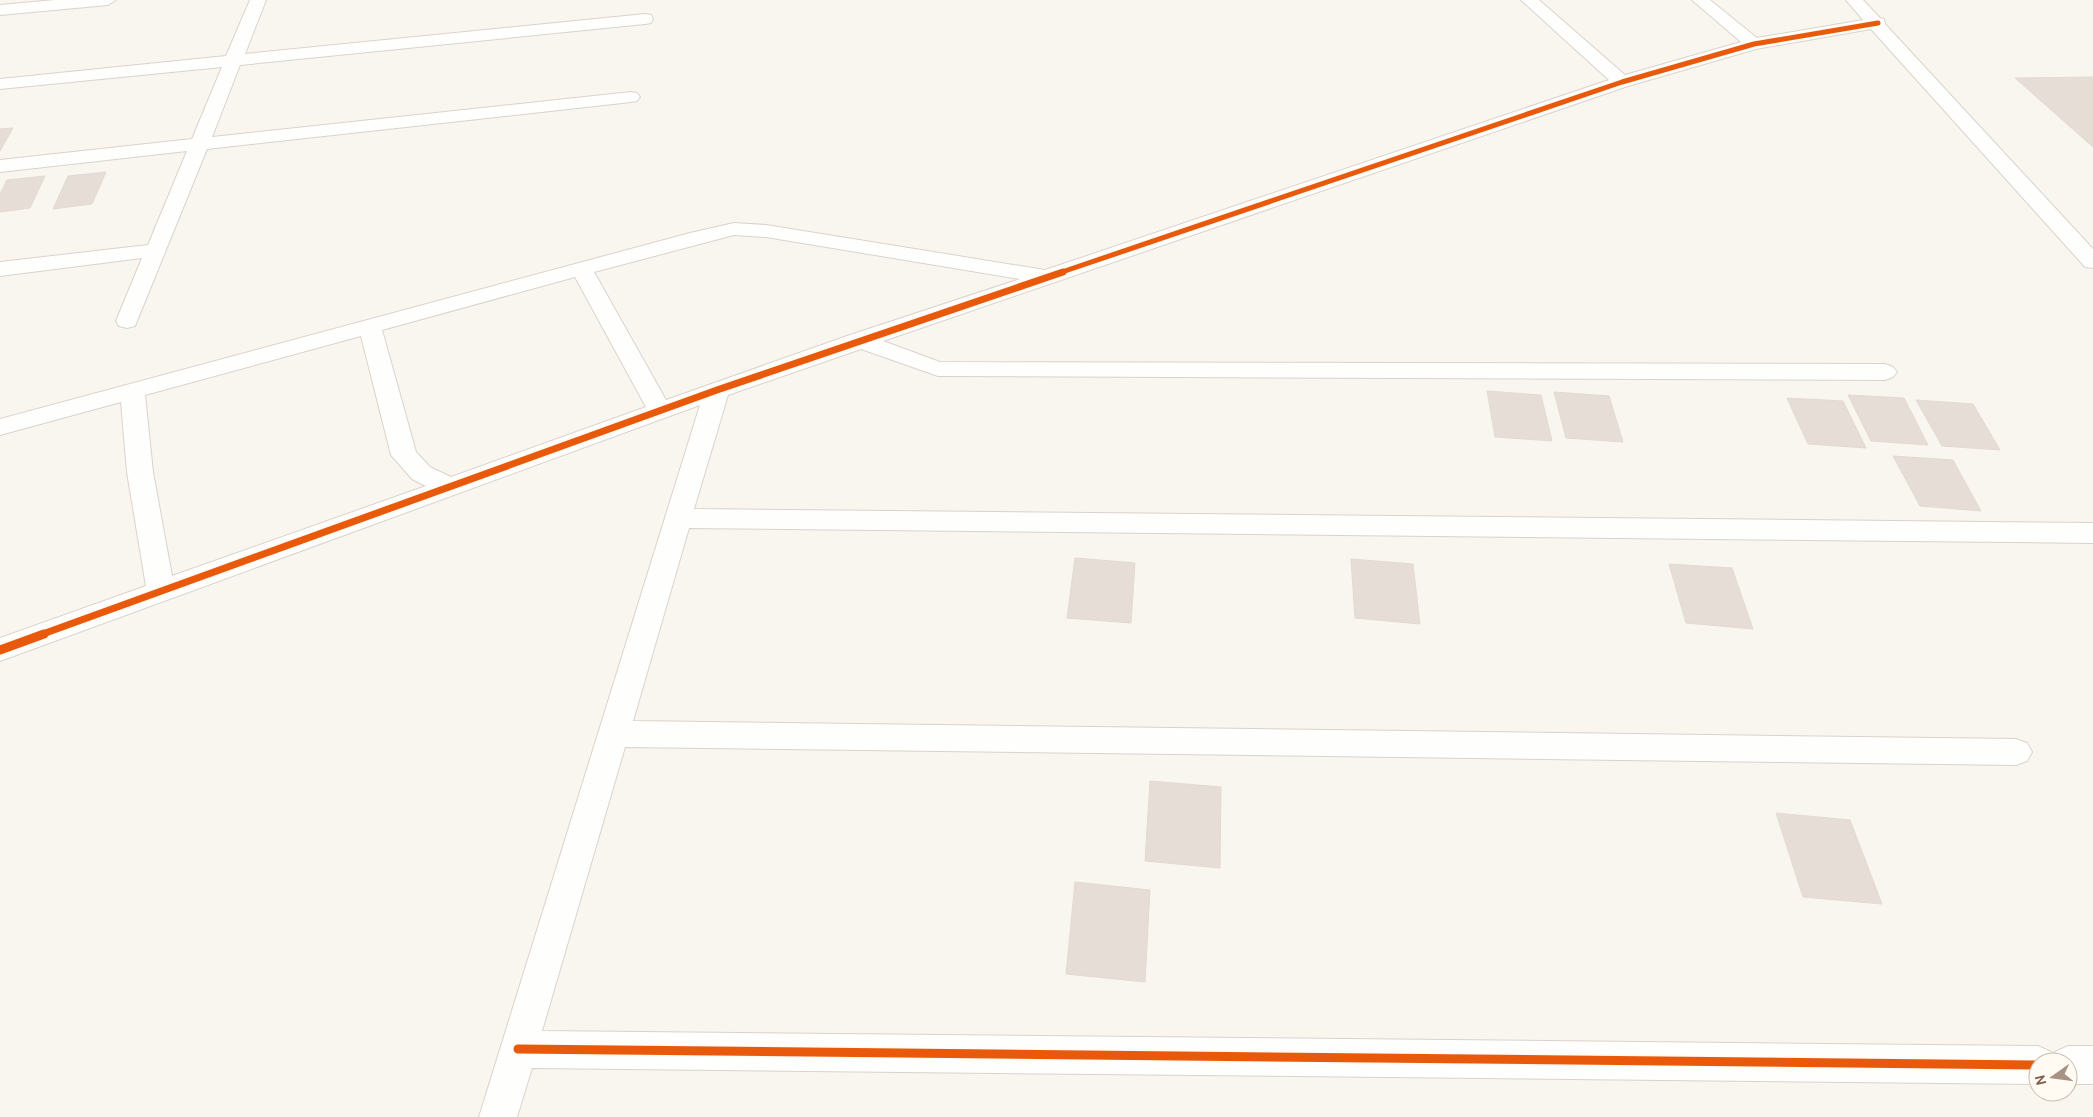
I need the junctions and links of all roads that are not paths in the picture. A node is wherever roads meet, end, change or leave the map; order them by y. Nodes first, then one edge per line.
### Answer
1 (108, 0) edge
2 (258, 0) edge
3 (1529, 0) edge
4 (1700, 0) edge
5 (1854, 0) edge
6 (0, 10) edge
7 (645, 19) dead end
8 (1878, 24) junction
9 (1754, 44) junction
10 (234, 60) junction
11 (1622, 82) junction
12 (0, 84) edge
13 (630, 97) dead end
14 (199, 144) junction
15 (0, 166) edge
16 (156, 250) junction
17 (2093, 262) edge
18 (0, 269) edge
19 (582, 270) junction
20 (1045, 277) junction
21 (127, 321) dead end
22 (370, 327) junction
23 (858, 340) junction
24 (1885, 372) dead end
25 (132, 390) junction
26 (717, 390) junction
27 (660, 410) junction
28 (0, 427) edge
29 (451, 487) junction
30 (678, 518) junction
31 (2093, 533) edge
32 (161, 591) junction
33 (0, 650) edge
34 (613, 734) junction
35 (2016, 752) dead end
36 (518, 1049) junction
37 (2028, 1065) edge
38 (2078, 1065) edge
39 (2093, 1065) edge
40 (498, 1117) edge

1 - 6 street
2 - 10 street
3 - 11 street
4 - 9 street
5 - 8 street
7 - 10 street
8 - 9 street
8 - 17 street
9 - 11 street
10 - 12 street
10 - 14 street
11 - 20 street
13 - 14 street
14 - 15 street
14 - 16 street
16 - 18 street
16 - 21 street
19 - 20 street
19 - 22 street
19 - 27 street
20 - 23 street
22 - 25 street
22 - 29 street
23 - 24 street
23 - 26 street
25 - 28 street
25 - 32 street
26 - 27 street
26 - 30 street
27 - 29 street
29 - 32 street
30 - 31 street
30 - 34 street
32 - 33 street
34 - 35 street
34 - 36 street
36 - 37 street
36 - 40 street
38 - 39 street

